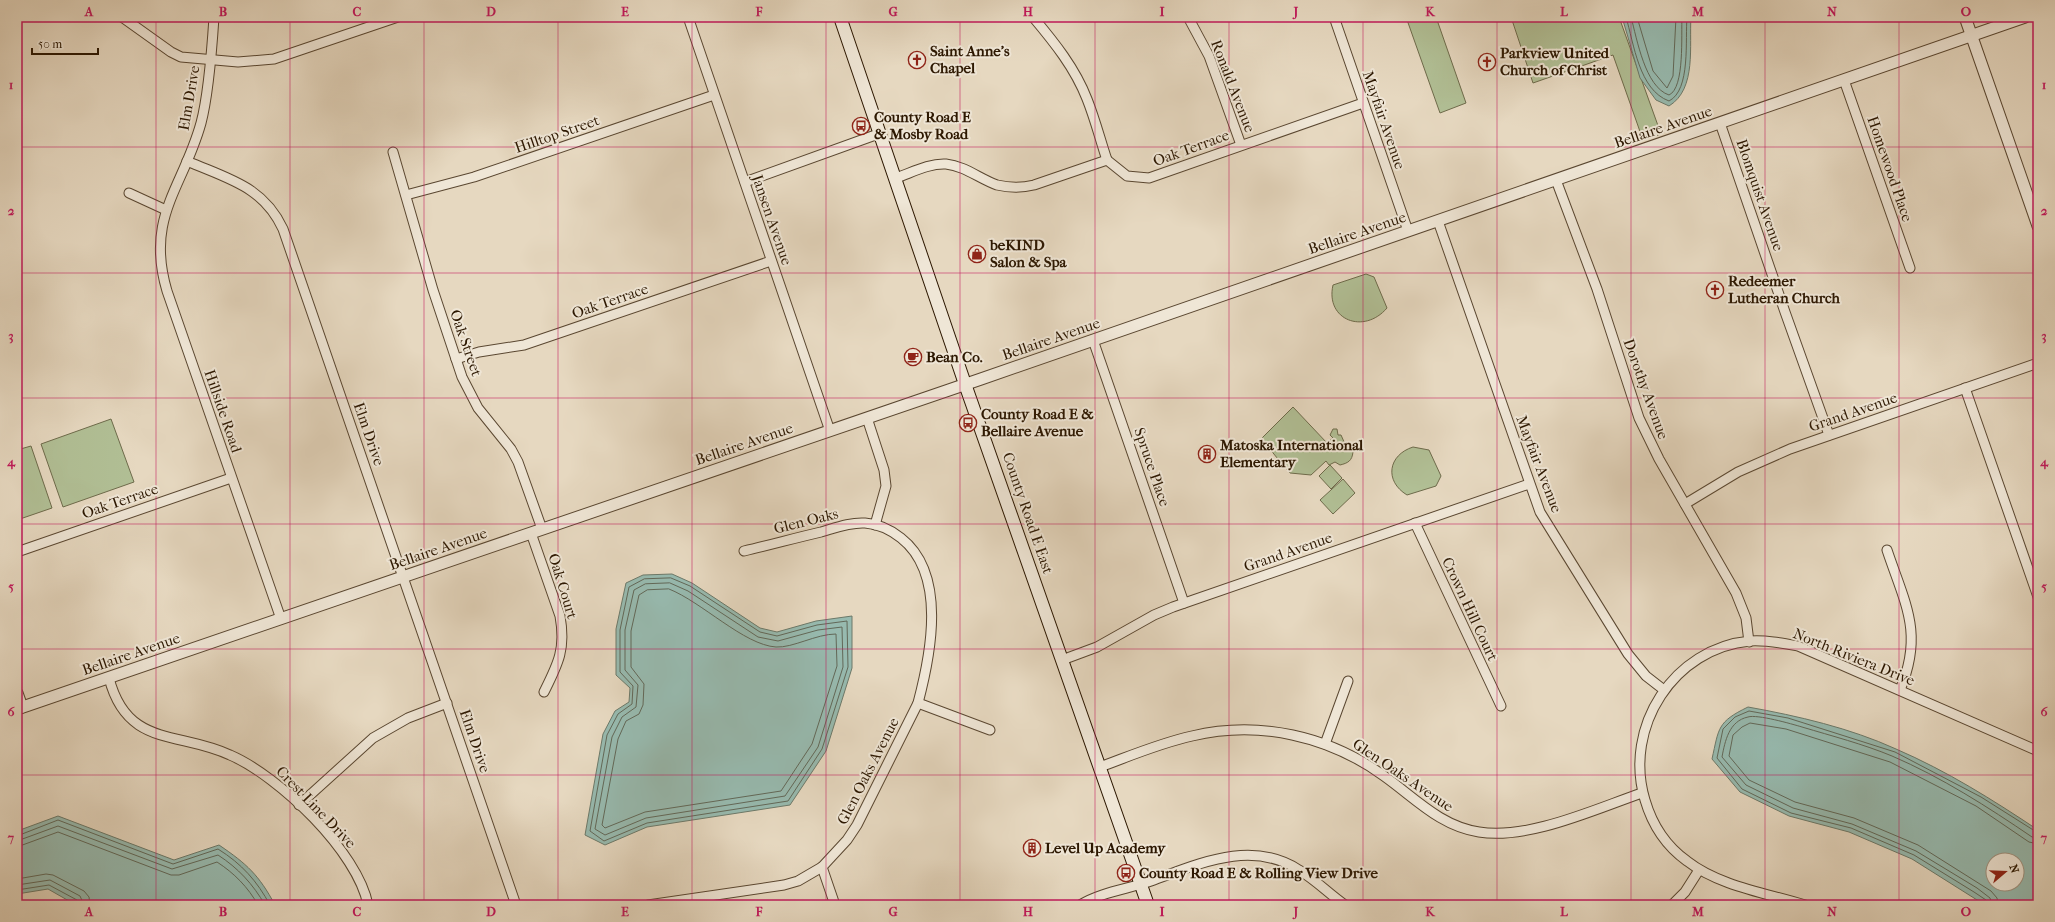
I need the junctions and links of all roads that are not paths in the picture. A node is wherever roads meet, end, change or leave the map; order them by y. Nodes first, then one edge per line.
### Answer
1 (122, 17) edge
2 (214, 17) edge
3 (398, 17) edge
4 (688, 17) edge
5 (840, 17) edge
6 (1033, 17) edge
7 (1188, 17) edge
8 (1334, 17) edge
9 (1965, 17) edge
10 (2025, 17) edge
11 (1972, 36) junction
12 (210, 60) junction
13 (1844, 80) junction
14 (714, 95) junction
15 (1363, 103) junction
16 (1720, 123) junction
17 (881, 133) junction
18 (1241, 145) junction
19 (394, 152) dead end
20 (1107, 160) junction
21 (187, 161) junction
22 (896, 178) junction
23 (1556, 180) junction
24 (745, 182) junction
25 (129, 193) dead end
26 (406, 195) junction
27 (166, 210) junction
28 (1438, 220) junction
29 (2038, 226) edge
30 (1408, 231) junction
31 (771, 261) junction
32 (1910, 268) dead end
33 (1093, 340) junction
34 (456, 359) junction
35 (2038, 363) edge
36 (966, 384) junction
37 (1965, 388) junction
38 (866, 418) junction
39 (830, 431) junction
40 (1829, 435) junction
41 (232, 478) junction
42 (1529, 484) junction
43 (1684, 504) junction
44 (875, 524) junction
45 (1415, 524) junction
46 (537, 531) junction
47 (1887, 550) dead end
48 (17, 552) edge
49 (744, 552) dead end
50 (404, 577) junction
51 (2038, 597) edge
52 (1184, 603) junction
53 (281, 619) junction
54 (1749, 642) junction
55 (1062, 660) junction
56 (109, 678) junction
57 (1348, 681) dead end
58 (1664, 690) junction
59 (1900, 690) junction
60 (544, 692) dead end
61 (17, 694) edge
62 (447, 703) junction
63 (918, 703) junction
64 (1500, 706) dead end
65 (19, 708) edge
66 (990, 730) dead end
67 (1325, 744) junction
68 (2038, 751) edge
69 (1100, 767) junction
70 (1642, 793) junction
71 (299, 805) junction
72 (822, 867) junction
73 (1699, 870) junction
74 (1141, 885) junction
75 (368, 905) edge
76 (516, 905) edge
77 (648, 905) edge
78 (835, 905) edge
79 (1080, 905) edge
80 (1148, 905) edge
81 (1345, 905) edge
82 (1672, 905) edge
83 (1805, 905) edge

1 - 12 street
2 - 12 street, Elm Drive
3 - 12 street
4 - 14 street, Jansen Avenue
5 - 17 main road, County Road E East
6 - 20 street
7 - 18 street, Ronald Avenue
8 - 15 street, Mayfair Avenue
9 - 11 street
10 - 11 street, Bellaire Avenue
11 - 13 street, Bellaire Avenue
11 - 29 street
12 - 21 street, Elm Drive
13 - 16 street, Bellaire Avenue
13 - 32 street, Homewood Place
14 - 24 street, Jansen Avenue
14 - 26 street, Hilltop Street
15 - 18 street, Oak Terrace
15 - 30 street, Mayfair Avenue
16 - 23 street, Bellaire Avenue
16 - 40 street, Blomquist Avenue
17 - 22 main road, County Road E East
17 - 24 street
18 - 20 street, Oak Terrace
19 - 26 street, Oak Street
20 - 22 street
21 - 27 street, Hillside Road
21 - 50 street, Elm Drive
22 - 36 main road, County Road E East
23 - 28 street, Bellaire Avenue
23 - 43 street, Dorothy Avenue
24 - 31 street, Jansen Avenue
25 - 27 street
26 - 34 street, Oak Street
27 - 41 street, Hillside Road
28 - 30 street, Bellaire Avenue
28 - 42 street, Mayfair Avenue
30 - 33 street, Bellaire Avenue
31 - 34 street, Oak Terrace
31 - 39 street, Jansen Avenue
33 - 36 street, Bellaire Avenue
33 - 52 street, Spruce Place
34 - 46 street, Oak Street
35 - 37 street, Grand Avenue
36 - 38 street, Bellaire Avenue
36 - 55 main road, County Road E East
37 - 40 street, Grand Avenue
37 - 51 street
38 - 39 street, Bellaire Avenue
38 - 44 street
39 - 46 street, Bellaire Avenue
40 - 43 street, Grand Avenue
41 - 48 street, Oak Terrace
41 - 53 street, Hillside Road
42 - 45 street, Grand Avenue
42 - 58 street, Mayfair Avenue
43 - 54 street, Dorothy Avenue
44 - 49 street, Glen Oaks
44 - 63 street, Glen Oaks Avenue
45 - 52 street, Grand Avenue
45 - 64 street, Crown Hill Court
46 - 50 street, Bellaire Avenue
46 - 60 street, Oak Court
47 - 59 street
50 - 53 street, Bellaire Avenue
50 - 62 street, Elm Drive
52 - 55 street, Grand Avenue
53 - 56 street, Bellaire Avenue
54 - 58 street, North Riviera Drive
54 - 59 street, North Riviera Drive
55 - 69 main road, County Road E East
56 - 65 street, Bellaire Avenue
56 - 71 street, Crest Line Drive
57 - 67 street
58 - 70 street, North Riviera Drive
59 - 68 street, North Riviera Drive
61 - 65 street
62 - 71 street
62 - 76 street, Elm Drive
63 - 66 street
63 - 72 street, Glen Oaks Avenue
67 - 69 street, Glen Oaks Avenue
67 - 70 street, Glen Oaks Avenue
69 - 74 main road, County Road E East
70 - 73 street, North Riviera Drive
71 - 75 street, Crest Line Drive
72 - 77 street, Glen Oaks Avenue
72 - 78 street
73 - 82 street
73 - 83 street, North Riviera Drive
74 - 79 street
74 - 80 main road, County Road E East
74 - 81 street

